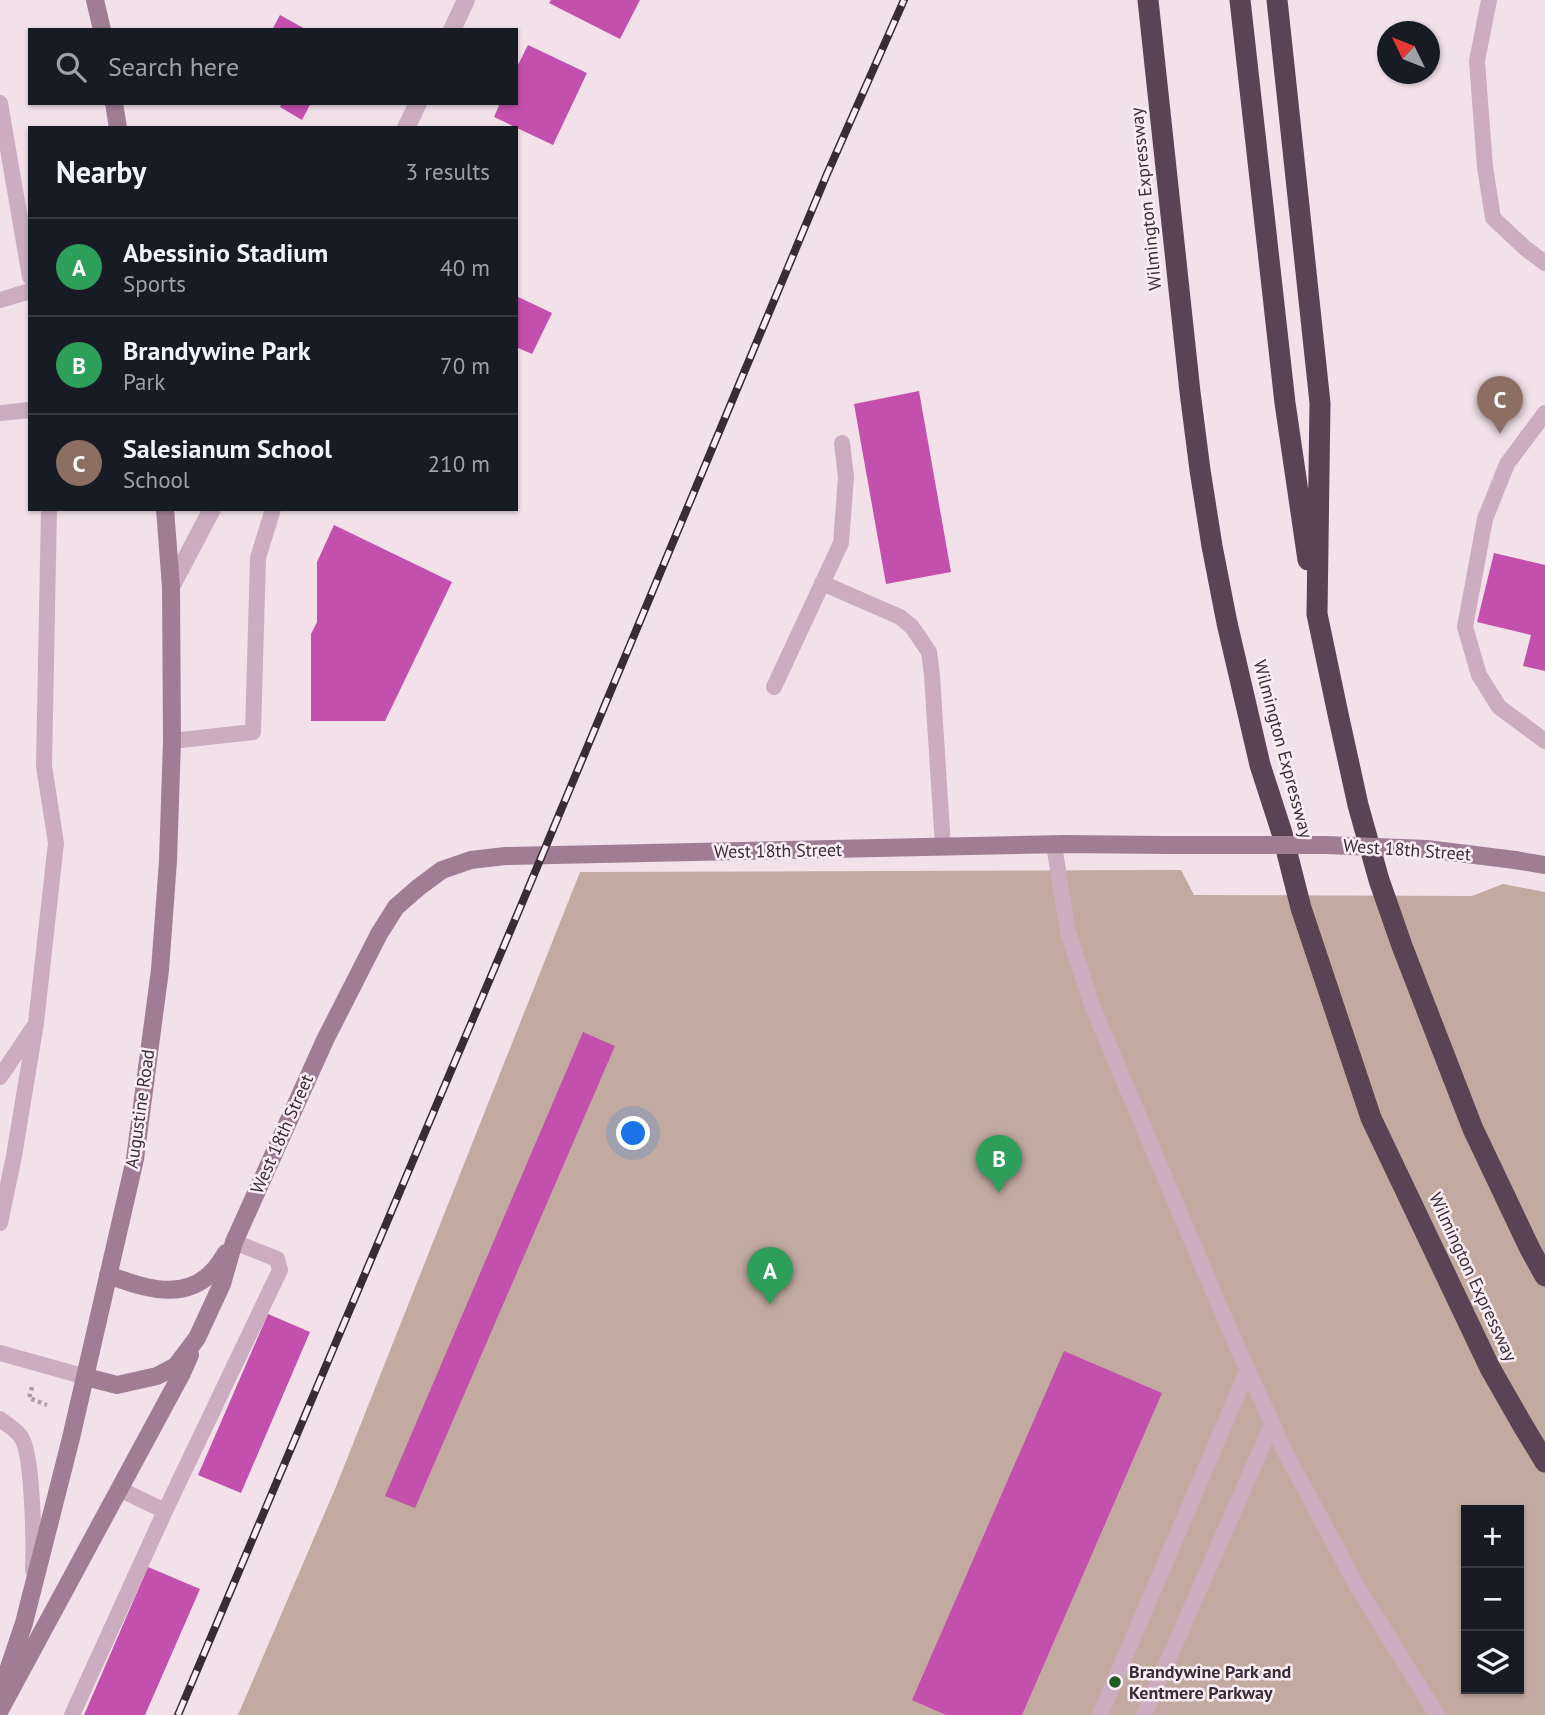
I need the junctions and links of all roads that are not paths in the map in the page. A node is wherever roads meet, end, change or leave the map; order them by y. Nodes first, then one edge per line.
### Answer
1 (95, 0) edge
2 (466, 0) edge
3 (1148, 0) edge
4 (1240, 0) edge
5 (1277, 0) edge
6 (1489, 0) edge
7 (102, 28) edge
8 (453, 28) edge
9 (0, 103) edge
10 (114, 105) edge
11 (417, 105) edge
12 (118, 126) edge
13 (407, 126) edge
14 (6, 169) edge
15 (1545, 263) edge
16 (28, 268) edge
17 (28, 292) edge
18 (0, 300) edge
19 (28, 411) edge
20 (0, 413) edge
21 (1545, 413) edge
22 (842, 443) dead end
23 (49, 511) edge
24 (165, 511) edge
25 (211, 511) edge
26 (272, 511) edge
27 (822, 583) junction
28 (171, 587) junction
29 (1317, 614) junction
30 (774, 687) dead end
31 (172, 741) junction
32 (1545, 741) edge
33 (1054, 845) junction
34 (943, 847) junction
35 (1545, 865) edge
36 (36, 1023) junction
37 (0, 1077) edge
38 (0, 1223) edge
39 (234, 1242) junction
40 (108, 1275) junction
41 (1545, 1276) edge
42 (197, 1338) junction
43 (0, 1353) edge
44 (1248, 1369) junction
45 (86, 1377) junction
46 (0, 1419) edge
47 (1272, 1424) junction
48 (1545, 1462) edge
49 (119, 1489) junction
50 (165, 1511) junction
51 (33, 1587) junction
52 (0, 1694) edge
53 (0, 1710) edge
54 (72, 1715) edge
55 (1100, 1715) edge
56 (1144, 1715) edge
57 (1437, 1715) edge

1 - 7 street
2 - 8 street
3 - 48 highway, Wilmington Expressway
4 - 29 highway
5 - 29 highway
6 - 15 lane
9 - 14 lane
10 - 12 street
11 - 13 street
14 - 16 lane
17 - 18 lane
19 - 20 lane
21 - 32 lane
22 - 27 lane
23 - 36 lane
24 - 28 street, Augustine Road
25 - 28 street
26 - 31 lane
27 - 30 lane
27 - 34 lane
28 - 31 street, Augustine Road
29 - 41 highway
31 - 40 street, Augustine Road
33 - 34 street, West 18th Street
33 - 35 street, West 18th Street, bridge
33 - 44 lane
34 - 39 street, West 18th Street
36 - 37 lane
36 - 38 lane
39 - 40 street, West 18th Street
39 - 42 street, West 18th Street
39 - 50 lane
40 - 45 street, Augustine Road
42 - 45 street, West 18th Street
42 - 49 street
43 - 45 lane
44 - 47 lane
44 - 55 lane
45 - 51 street, Augustine Road
46 - 51 lane
47 - 56 lane
47 - 57 lane
49 - 50 lane
49 - 53 street
50 - 54 lane
51 - 52 street, Augustine Road

